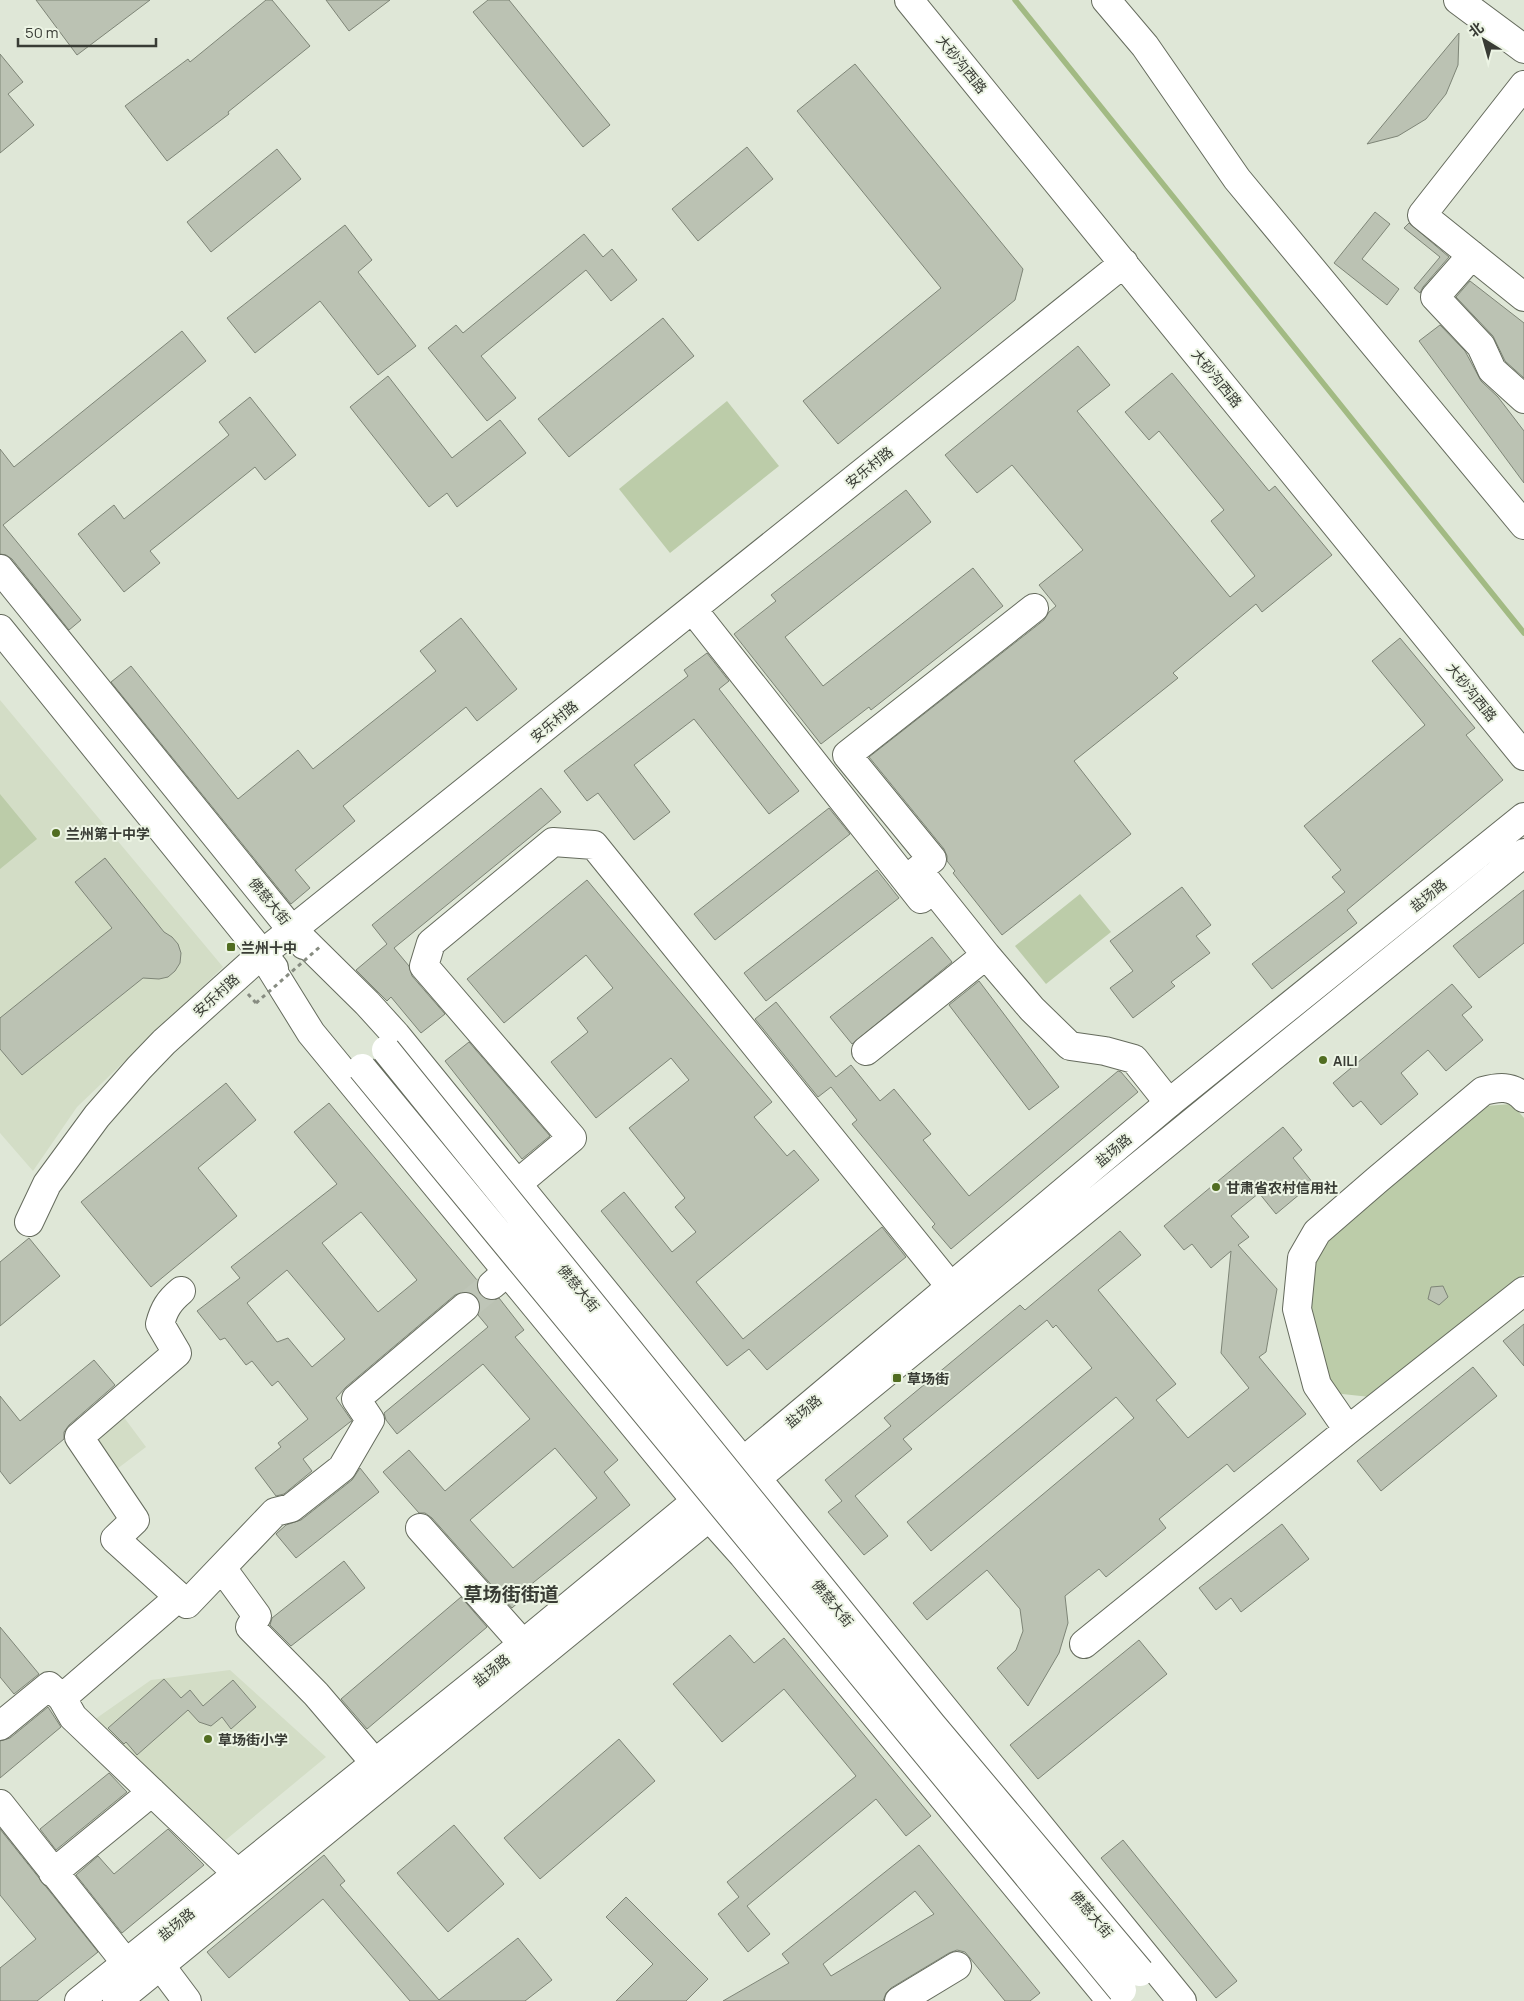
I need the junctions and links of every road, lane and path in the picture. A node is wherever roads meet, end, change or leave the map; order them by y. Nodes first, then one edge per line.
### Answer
1 (909, 0) edge
2 (1106, 0) edge
3 (1458, 0) edge
4 (1524, 49) edge
5 (1524, 85) edge
6 (1472, 255) junction
7 (1124, 263) junction
8 (1524, 296) edge
9 (1524, 399) edge
10 (1524, 525) edge
11 (0, 569) edge
12 (1034, 608) dead end
13 (692, 610) junction
14 (0, 629) edge
15 (1524, 756) edge
16 (1524, 817) edge
17 (1524, 854) edge
18 (293, 930) junction
19 (322, 945) dead end
20 (262, 954) junction
21 (980, 960) junction
22 (256, 1003) dead end
23 (866, 1051) dead end
24 (1524, 1098) edge
25 (1169, 1103) junction
26 (518, 1184) junction
27 (29, 1222) dead end
28 (950, 1286) junction
29 (181, 1291) dead end
30 (1524, 1291) edge
31 (465, 1307) tunnel mouth
32 (1348, 1430) junction
33 (750, 1470) junction
34 (703, 1509) junction
35 (420, 1528) dead end
36 (222, 1568) junction
37 (183, 1600) junction
38 (523, 1644) junction
39 (1084, 1644) dead end
40 (62, 1698) junction
41 (0, 1726) edge
42 (375, 1763) junction
43 (152, 1792) junction
44 (0, 1804) edge
45 (53, 1873) junction
46 (238, 1874) junction
47 (126, 1963) junction
48 (160, 1965) junction
49 (957, 1966) dead end
50 (1126, 1991) edge
51 (79, 2001) edge
52 (117, 2001) edge
53 (187, 2001) edge
54 (899, 2001) edge
55 (1164, 2001) edge
56 (1182, 2001) edge

1 - 7 main road, 大砂沟西路
2 - 10 main road
3 - 4 main road
5 - 6 main road
6 - 8 main road
6 - 9 main road
7 - 13 main road, 安乐村路
7 - 15 main road, 大砂沟西路
11 - 18 main road, 佛慈大街
12 - 21 main road
13 - 18 main road, 安乐村路
13 - 21 main road
14 - 20 main road, 佛慈大街
16 - 25 main road, 盐场路
17 - 33 main road, 盐场路
18 - 20 main road, 安乐村路
18 - 26 main road
18 - 50 main road, 佛慈大街, bridge
19 - 22 path, bridge
20 - 27 main road, 安乐村路
20 - 34 main road
20 - 50 main road, 佛慈大街, bridge
21 - 23 main road
21 - 25 main road
24 - 32 main road
25 - 28 main road, 盐场路
26 - 28 main road
26 - 33 main road
28 - 33 main road, 盐场路
29 - 37 main road
30 - 32 main road
31 - 36 main road
32 - 39 main road
33 - 34 main road, 盐场路
33 - 56 main road
34 - 38 main road, 盐场路
34 - 48 main road, 盐场路
34 - 50 main road
35 - 38 main road
36 - 37 main road
36 - 42 main road
37 - 40 main road
38 - 42 main road, 盐场路
40 - 41 main road
40 - 43 main road
42 - 46 main road, 盐场路
43 - 45 main road
43 - 46 main road
44 - 45 main road
45 - 47 main road
46 - 47 main road, 盐场路
47 - 51 main road, 盐场路
48 - 52 main road, 盐场路
48 - 53 main road
49 - 54 main road
50 - 55 main road, 佛慈大街

